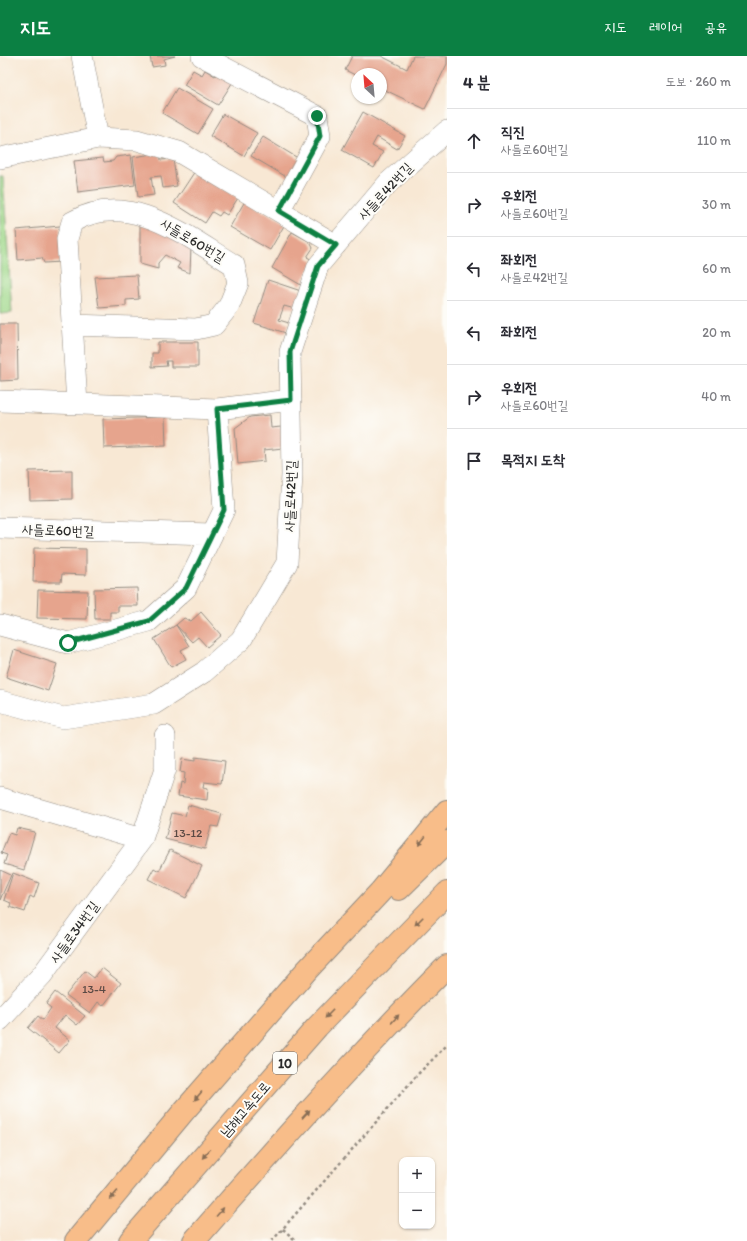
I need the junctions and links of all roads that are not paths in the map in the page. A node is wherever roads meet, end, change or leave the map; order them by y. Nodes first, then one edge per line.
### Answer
1 (82, 56) edge
2 (202, 56) edge
3 (447, 131) edge
4 (98, 138) junction
5 (0, 158) edge
6 (279, 211) junction
7 (336, 245) junction
8 (72, 325) junction
9 (291, 400) junction
10 (0, 401) edge
11 (77, 404) junction
12 (217, 409) junction
13 (0, 528) edge
14 (212, 534) junction
15 (0, 625) edge
16 (0, 701) edge
17 (165, 736) dead end
18 (0, 798) edge
19 (447, 811) edge
20 (142, 839) junction
21 (447, 842) edge
22 (447, 893) edge
23 (447, 966) edge
24 (0, 1020) edge
25 (219, 1072) junction
26 (76, 1241) edge
27 (130, 1241) edge
28 (194, 1241) edge

1 - 4 street
2 - 6 street
3 - 7 street, 사들로42번길
4 - 5 street
4 - 6 street
6 - 7 street
7 - 9 street, 사들로42번길
8 - 8 street, 사들로60번길
8 - 11 street, 사들로60번길
9 - 12 street
9 - 16 street, 사들로42번길
10 - 11 street
11 - 12 street
12 - 14 street
13 - 14 street, 사들로60번길
14 - 15 street
17 - 20 street, 사들로34번길
18 - 20 street
19 -> 25 highway
20 - 24 street, 사들로34번길
21 - 25 highway
22 -> 27 highway, 남해고속도로 / 10
28 -> 23 highway
25 -> 26 highway

